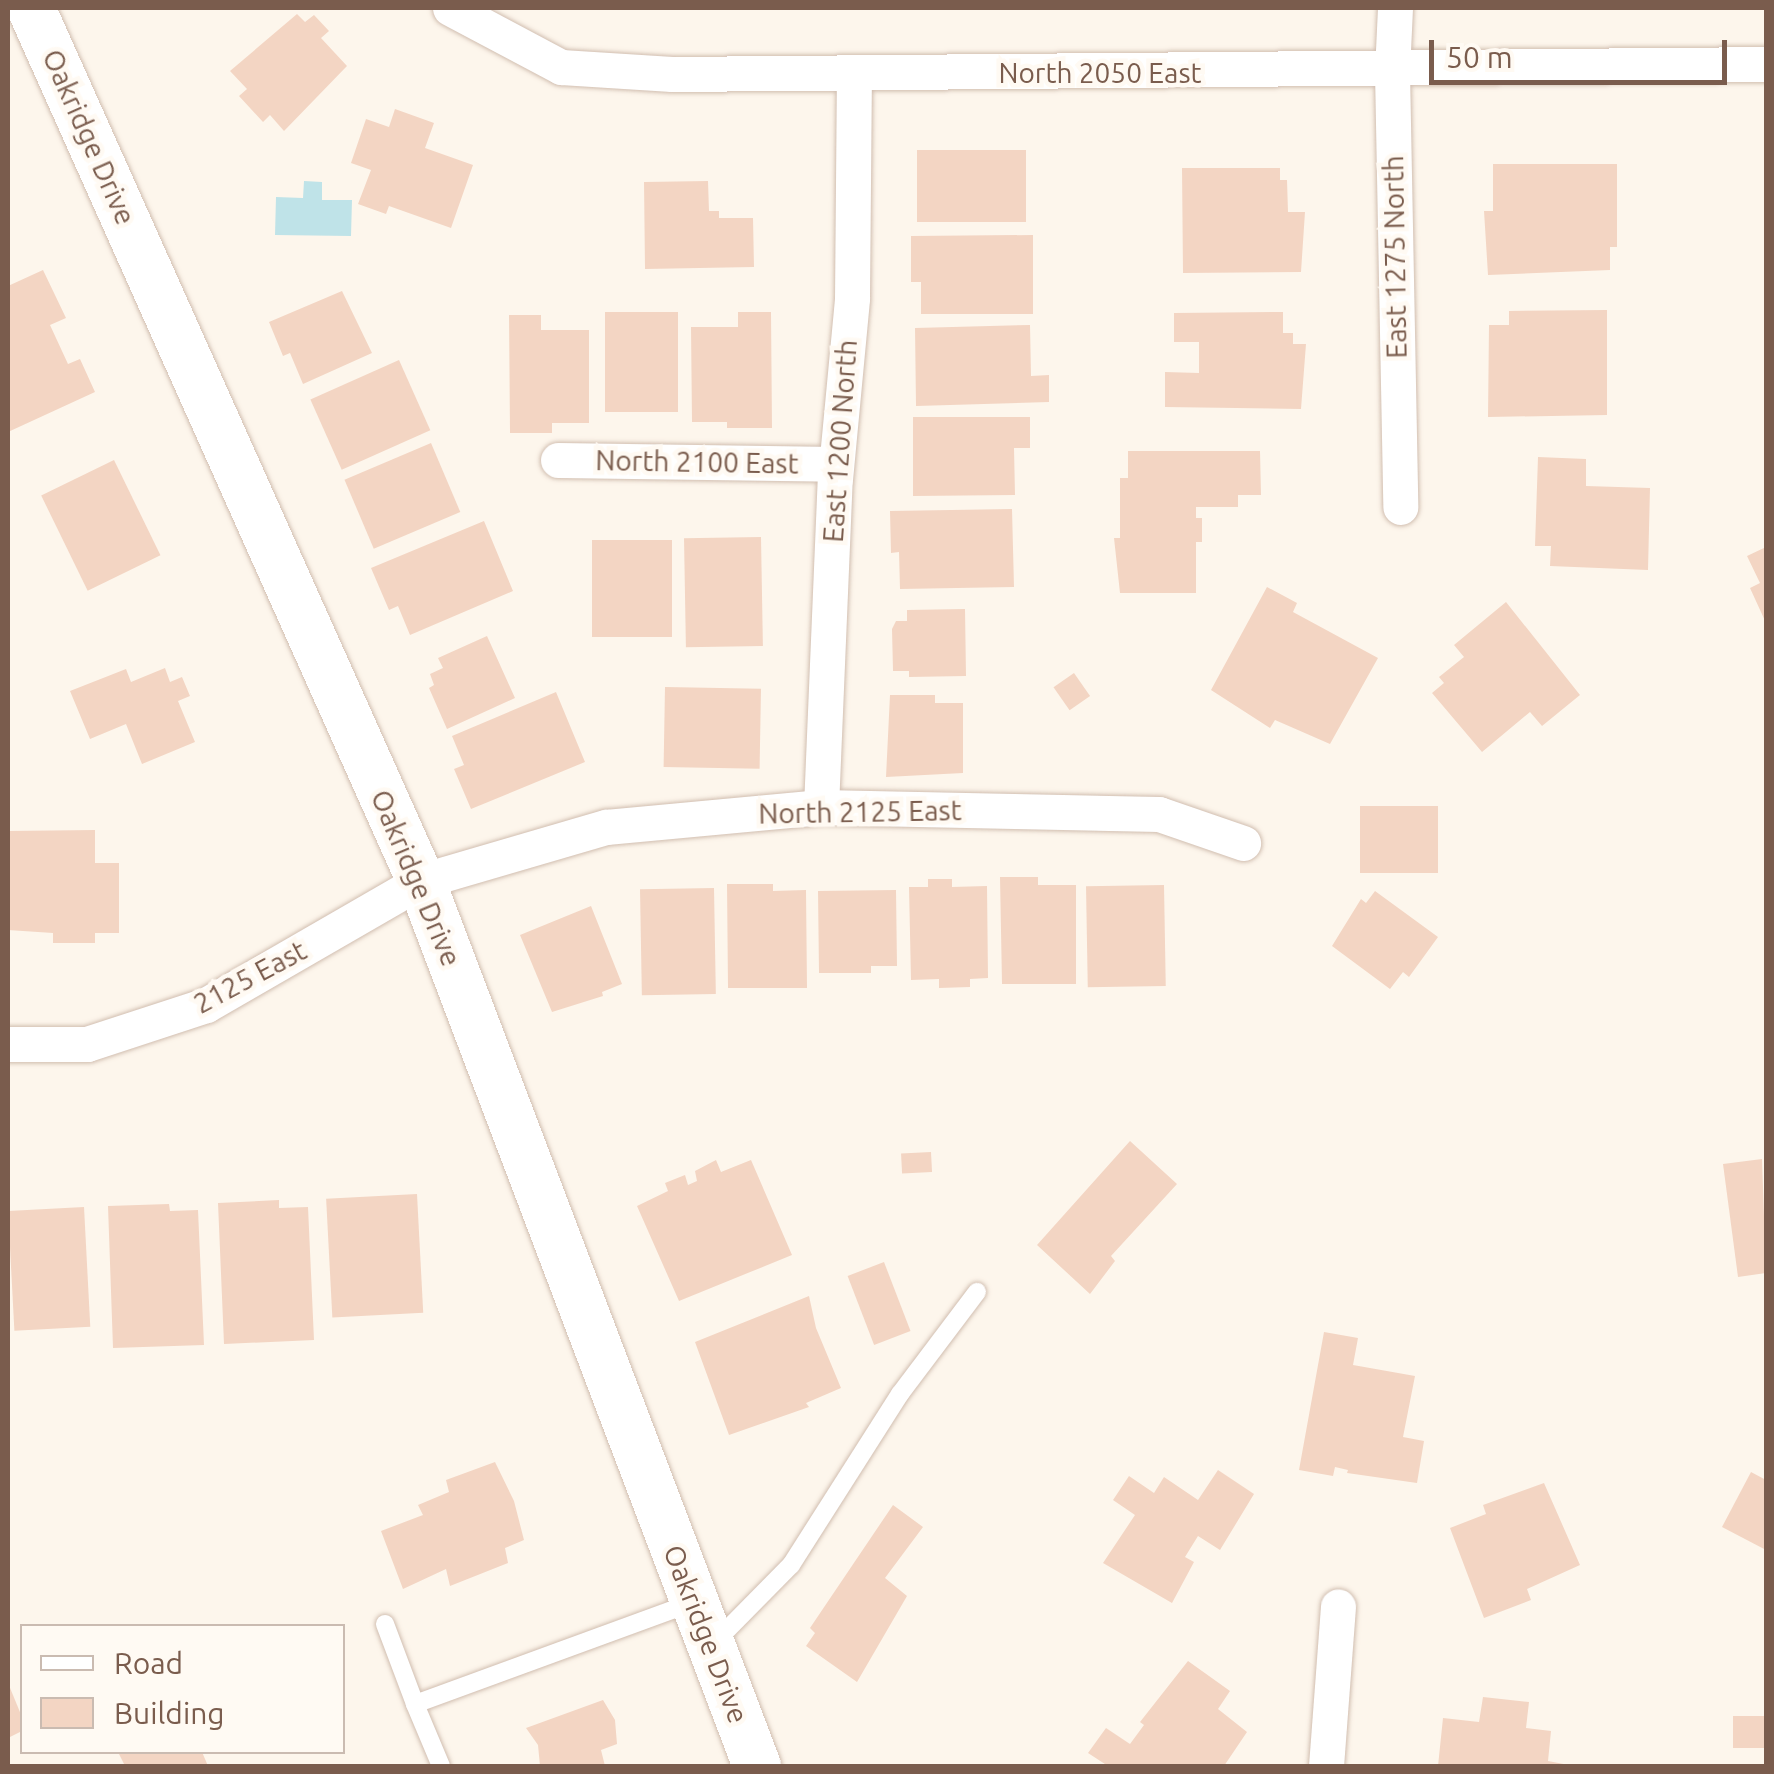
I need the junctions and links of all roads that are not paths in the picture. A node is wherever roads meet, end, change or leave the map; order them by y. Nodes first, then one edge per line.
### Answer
1 (31, 8) edge
2 (450, 8) edge
3 (1395, 8) edge
4 (1766, 64) edge
5 (1392, 71) junction
6 (854, 74) junction
7 (558, 460) dead end
8 (836, 464) junction
9 (1400, 507) dead end
10 (821, 807) junction
11 (1243, 843) dead end
12 (421, 881) junction
13 (8, 1044) edge
14 (977, 1292) dead end
15 (694, 1602) junction
16 (1338, 1606) dead end
17 (385, 1624) dead end
18 (711, 1646) junction
19 (415, 1704) junction
20 (441, 1766) edge
21 (757, 1766) edge
22 (1326, 1766) edge

1 - 12 street, Oakridge Drive
2 - 6 street, North 2050 East
3 - 5 street, East 1275 North
4 - 5 street, North 2050 East
5 - 6 street, North 2050 East
5 - 9 street, East 1275 North
6 - 8 street, East 1200 North
7 - 8 street, North 2100 East
8 - 10 street, East 1200 North
10 - 11 street, North 2125 East
10 - 12 street, North 2125 East
12 - 13 street, 2125 East
12 - 15 street, Oakridge Drive
14 - 18 lane
15 - 18 street, Oakridge Drive
15 - 19 lane
16 - 22 street
17 - 19 lane
18 - 21 street, Oakridge Drive
19 - 20 lane

